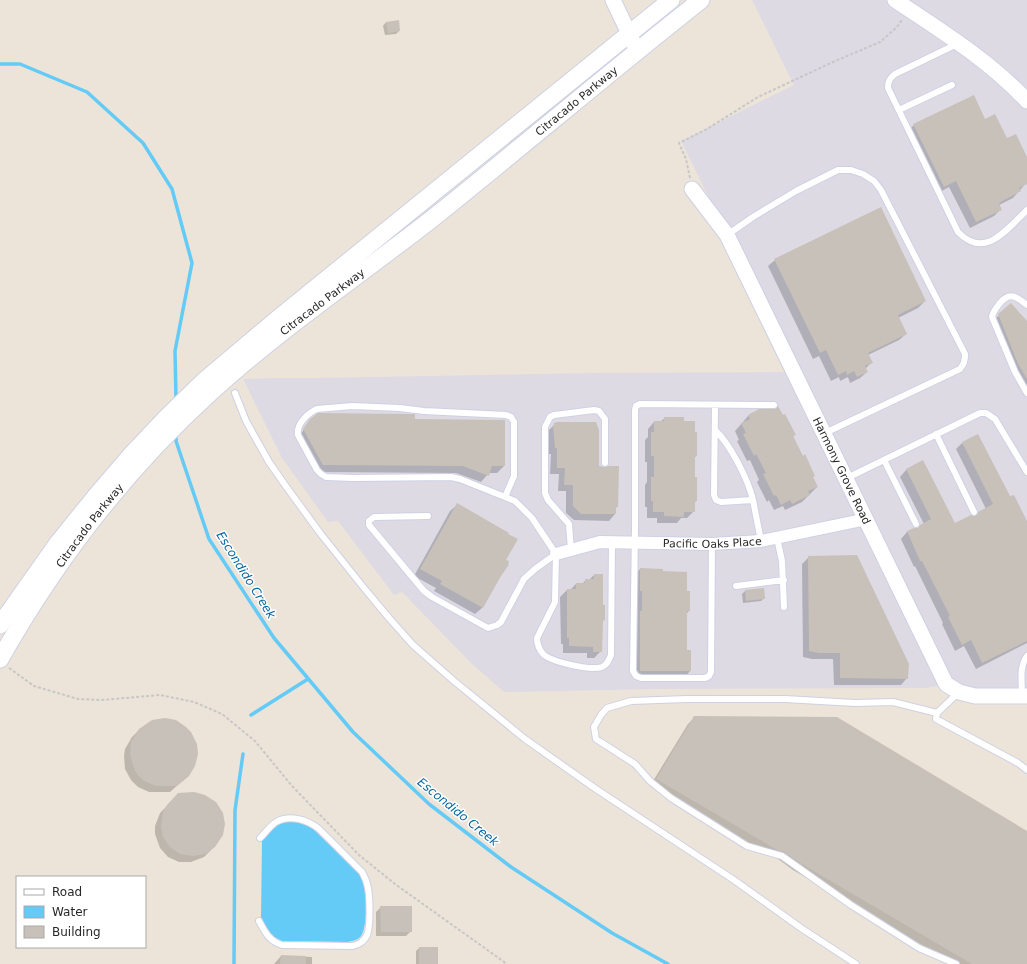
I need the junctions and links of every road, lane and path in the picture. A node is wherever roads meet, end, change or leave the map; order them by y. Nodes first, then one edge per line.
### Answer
1 (613, 0) edge
2 (671, 0) edge
3 (701, 0) edge
4 (895, 0) edge
5 (910, 10) junction
6 (629, 34) junction
7 (959, 43) junction
8 (637, 51) junction
9 (952, 85) dead end
10 (1027, 101) edge
11 (899, 110) junction
12 (692, 189) joint
13 (1027, 210) edge
14 (727, 235) junction
15 (1027, 305) edge
16 (207, 387) junction
17 (235, 393) dead end
18 (1027, 393) edge
19 (715, 405) junction
20 (774, 405) dead end
21 (715, 430) junction
22 (825, 433) junction
23 (936, 434) junction
24 (884, 460) junction
25 (605, 463) dead end
26 (1027, 472) edge
27 (846, 478) junction
28 (505, 497) junction
29 (753, 500) junction
30 (99, 502) junction
31 (974, 512) dead end
32 (428, 516) dead end
33 (867, 519) junction
34 (916, 524) dead end
35 (777, 538) junction
36 (761, 541) junction
37 (612, 542) junction
38 (634, 542) junction
39 (712, 544) junction
40 (571, 550) junction
41 (556, 554) junction
42 (784, 580) junction
43 (736, 586) dead end
44 (784, 607) dead end
45 (0, 625) edge
46 (1027, 656) edge
47 (3, 662) edge
48 (960, 692) junction
49 (1024, 696) edge
50 (937, 713) junction
51 (1027, 770) edge
52 (260, 838) dead end
53 (259, 921) dead end
54 (507, 964) edge
55 (856, 964) edge
56 (956, 964) edge

1 - 6 street
2 - 6 main road, Citracado Parkway
3 - 8 main road, Citracado Parkway
4 - 5 street
5 - 7 street
5 - 12 path
6 - 8 street
6 - 16 main road, Citracado Parkway
7 - 10 street
7 - 11 lane
8 - 16 main road, Citracado Parkway
9 - 11 lane
11 - 13 lane
12 - 14 street, Harmony Grove Road
14 - 22 street, Harmony Grove Road
14 - 22 lane
15 - 18 lane
16 - 30 main road, Citracado Parkway
17 - 55 lane
19 - 20 lane
19 - 21 lane
19 - 38 lane
21 - 29 lane
21 - 29 lane
22 - 27 street, Harmony Grove Road
23 - 24 lane
23 - 26 lane
23 - 31 lane
24 - 27 lane
24 - 34 lane
25 - 40 lane
27 - 33 street, Harmony Grove Road
28 - 28 lane
28 - 41 lane
29 - 36 lane
30 - 45 main road, Citracado Parkway
30 - 47 main road, Citracado Parkway
32 - 41 lane
33 - 35 street, Pacific Oaks Place
33 - 48 street, Harmony Grove Road
35 - 36 street, Pacific Oaks Place
35 - 42 lane
36 - 39 street, Pacific Oaks Place
37 - 38 street, Pacific Oaks Place
37 - 40 street, Pacific Oaks Place
37 - 41 lane
38 - 39 street, Pacific Oaks Place
38 - 39 lane
40 - 41 street, Pacific Oaks Place
42 - 43 lane
42 - 44 lane
46 - 49 lane
47 - 54 path
48 - 49 street, Harmony Grove Road
48 - 50 lane
50 - 51 lane
50 - 56 lane
52 - 53 lane

